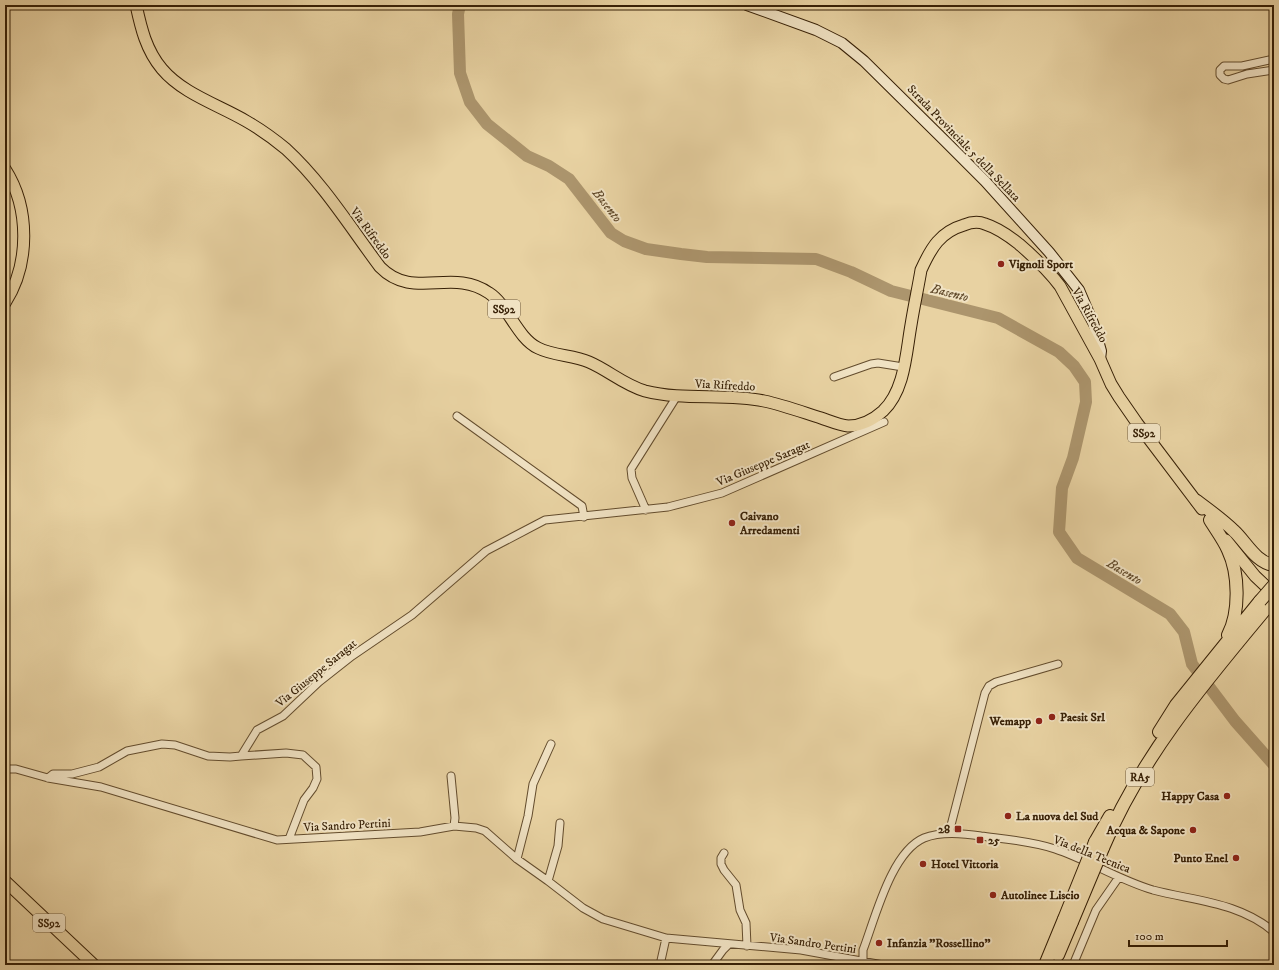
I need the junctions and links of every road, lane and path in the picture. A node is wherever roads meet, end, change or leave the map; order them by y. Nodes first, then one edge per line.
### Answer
1 (136, 5) edge
2 (747, 5) edge
3 (1274, 59) edge
4 (1274, 70) edge
5 (5, 169) edge
6 (5, 303) edge
7 (1100, 359) junction
8 (904, 367) junction
9 (834, 377) dead end
10 (677, 396) junction
11 (457, 416) dead end
12 (884, 422) dead end
13 (1197, 501) junction
14 (646, 510) junction
15 (584, 517) junction
16 (1210, 520) junction
17 (1274, 565) edge
18 (1274, 585) edge
19 (1274, 594) edge
20 (1267, 603) edge
21 (1222, 654) junction
22 (1058, 664) dead end
23 (551, 744) dead end
24 (241, 756) junction
25 (5, 769) edge
26 (451, 776) dead end
27 (48, 778) junction
28 (560, 823) dead end
29 (454, 826) junction
30 (949, 833) junction
31 (289, 839) junction
32 (724, 853) dead end
33 (517, 859) junction
34 (1119, 877) junction
35 (5, 881) edge
36 (548, 881) junction
37 (1068, 920) junction
38 (1274, 932) edge
39 (666, 938) junction
40 (729, 944) junction
41 (747, 946) junction
42 (863, 960) junction
43 (94, 965) edge
44 (660, 965) edge
45 (712, 965) edge
46 (883, 965) edge
47 (1045, 965) edge
48 (1054, 965) edge
49 (1073, 965) edge

1 - 10 main road, Via Rifreddo / SS92
2 - 7 main road, Strada Provinciale 5 della Sellata
3 - 4 street
5 - 6 main road
7 - 8 main road, Via Rifreddo / SS92
7 - 13 main road, Via Rifreddo / SS92
8 - 9 street
8 - 10 main road, Via Rifreddo / SS92
10 - 14 street
11 - 15 street
12 - 14 street, Via Giuseppe Saragat
13 - 16 main road, SS92
13 - 17 highway
14 - 15 street, Via Giuseppe Saragat
15 - 24 street, Via Giuseppe Saragat
16 - 19 main road, SS92
16 - 21 highway
18 - 20 highway, RA5, bridge
20 - 21 highway, RA5
21 - 37 highway, RA5, bridge
22 - 30 street
23 - 33 street
24 - 27 street
24 - 31 street
25 - 27 street, Via Sandro Pertini
26 - 29 street
27 - 31 street, Via Sandro Pertini
28 - 36 street
29 - 31 street, Via Sandro Pertini
29 - 33 street, Via Sandro Pertini
30 - 34 street, Via della Tecnica
30 - 42 street, Via Sandro Pertini
32 - 41 street
33 - 36 street, Via Sandro Pertini
34 - 38 street, Via della Tecnica
34 - 49 street
35 - 43 main road, SS92
36 - 39 street, Via Sandro Pertini
37 - 47 highway, RA5
37 - 48 highway, RA5
39 - 40 street, Via Sandro Pertini
39 - 44 street
40 - 41 street, Via Sandro Pertini
40 - 45 street
41 - 42 street, Via Sandro Pertini
42 - 46 street

